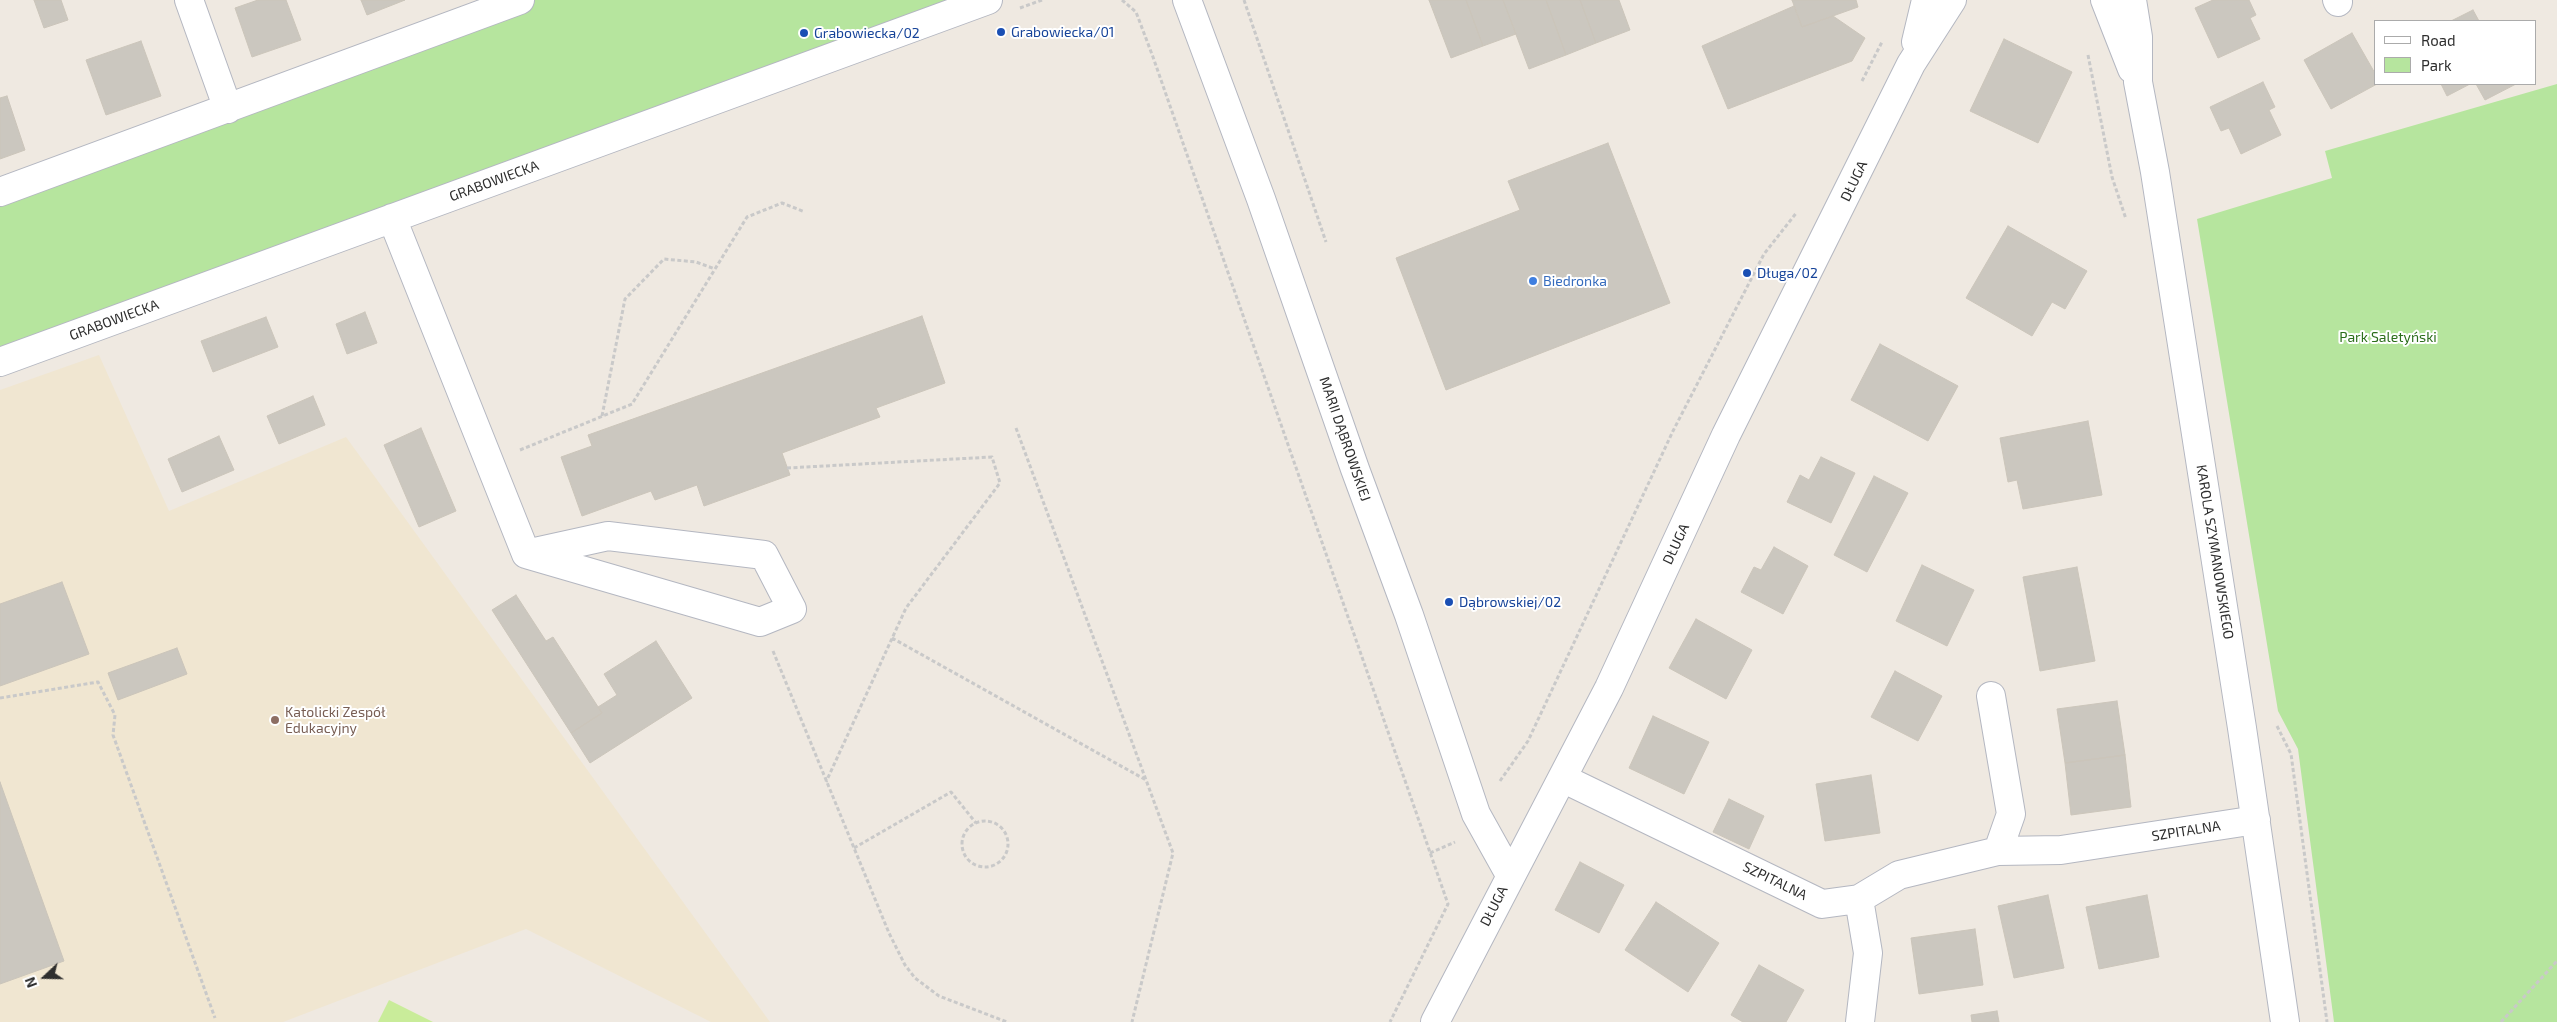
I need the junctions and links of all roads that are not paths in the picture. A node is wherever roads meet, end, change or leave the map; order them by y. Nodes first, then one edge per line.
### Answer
1 (189, 0) edge
2 (520, 0) edge
3 (988, 0) edge
4 (1187, 0) edge
5 (1926, 0) edge
6 (1952, 0) edge
7 (2105, 0) edge
8 (2132, 0) edge
9 (1911, 64) junction
10 (2138, 82) junction
11 (228, 109) junction
12 (0, 192) edge
13 (392, 218) junction
14 (0, 362) edge
15 (526, 554) junction
16 (1991, 696) dead end
17 (1562, 778) junction
18 (2256, 820) junction
19 (1998, 851) junction
20 (1510, 875) junction
21 (1859, 899) junction
22 (1435, 1022) edge
23 (1860, 1022) edge
24 (2285, 1022) edge

1 - 11 street
2 - 11 street
3 - 13 street, GRABOWIECKA
4 - 20 street, MARII DĄBROWSKIEJ
5 - 9 street, DŁUGA
6 - 9 street, DŁUGA
7 - 10 street, KAROLA SZYMANOWSKIEGO
8 - 10 street, KAROLA SZYMANOWSKIEGO
9 - 17 street, DŁUGA
10 - 18 street, KAROLA SZYMANOWSKIEGO
11 - 12 street
13 - 14 street, GRABOWIECKA
13 - 15 street
15 - 15 street
16 - 19 street
17 - 20 street, DŁUGA
17 - 21 street, SZPITALNA
18 - 19 street, SZPITALNA
18 - 24 street, KAROLA SZYMANOWSKIEGO
19 - 21 street, SZPITALNA
20 - 22 street, DŁUGA
21 - 23 street

